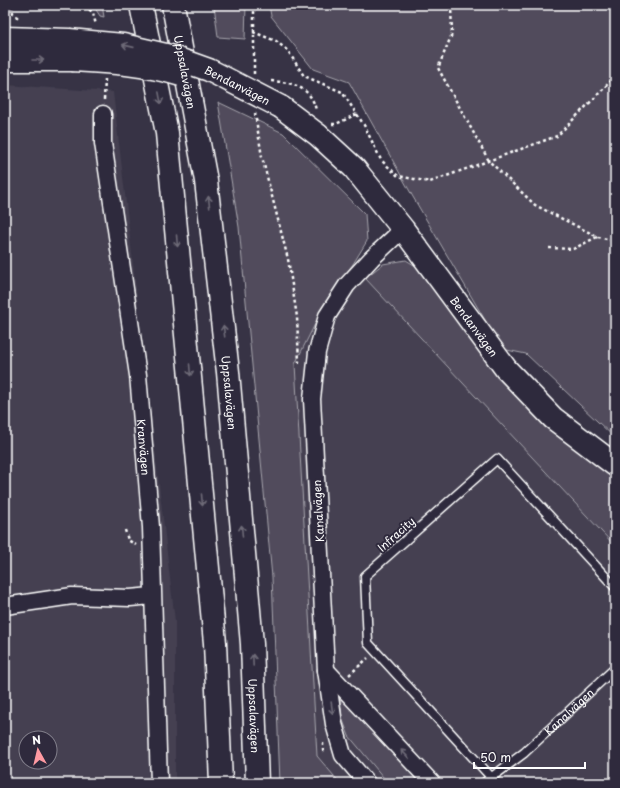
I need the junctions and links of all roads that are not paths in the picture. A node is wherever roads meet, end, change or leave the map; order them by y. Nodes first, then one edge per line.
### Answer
1 (141, 5) edge
2 (173, 5) edge
3 (5, 38) edge
4 (70, 50) junction
5 (5, 60) edge
6 (103, 114) dead end
7 (403, 229) junction
8 (615, 465) edge
9 (615, 587) edge
10 (152, 596) junction
11 (5, 606) edge
12 (326, 670) junction
13 (615, 670) edge
14 (491, 777) junction
15 (159, 783) edge
16 (220, 783) edge
17 (257, 783) edge
18 (367, 783) edge
19 (432, 783) edge
20 (484, 783) edge

1 -> 16 main road
17 -> 2 main road, Uppsalavägen
3 - 4 main road, Bendanvägen
5 -> 4 main road, Bendanvägen
4 - 7 main road, Bendanvägen, bridge
6 - 10 street, Kranvägen
7 - 8 main road, Bendanvägen
7 - 12 street, Kanalvägen
9 - 14 lane, Infracity
10 - 11 street
10 - 15 street, Kranvägen
12 -> 18 street, Kanalvägen
19 -> 12 street
13 - 14 lane, Kanalvägen
14 - 20 lane, Kanalvägen

